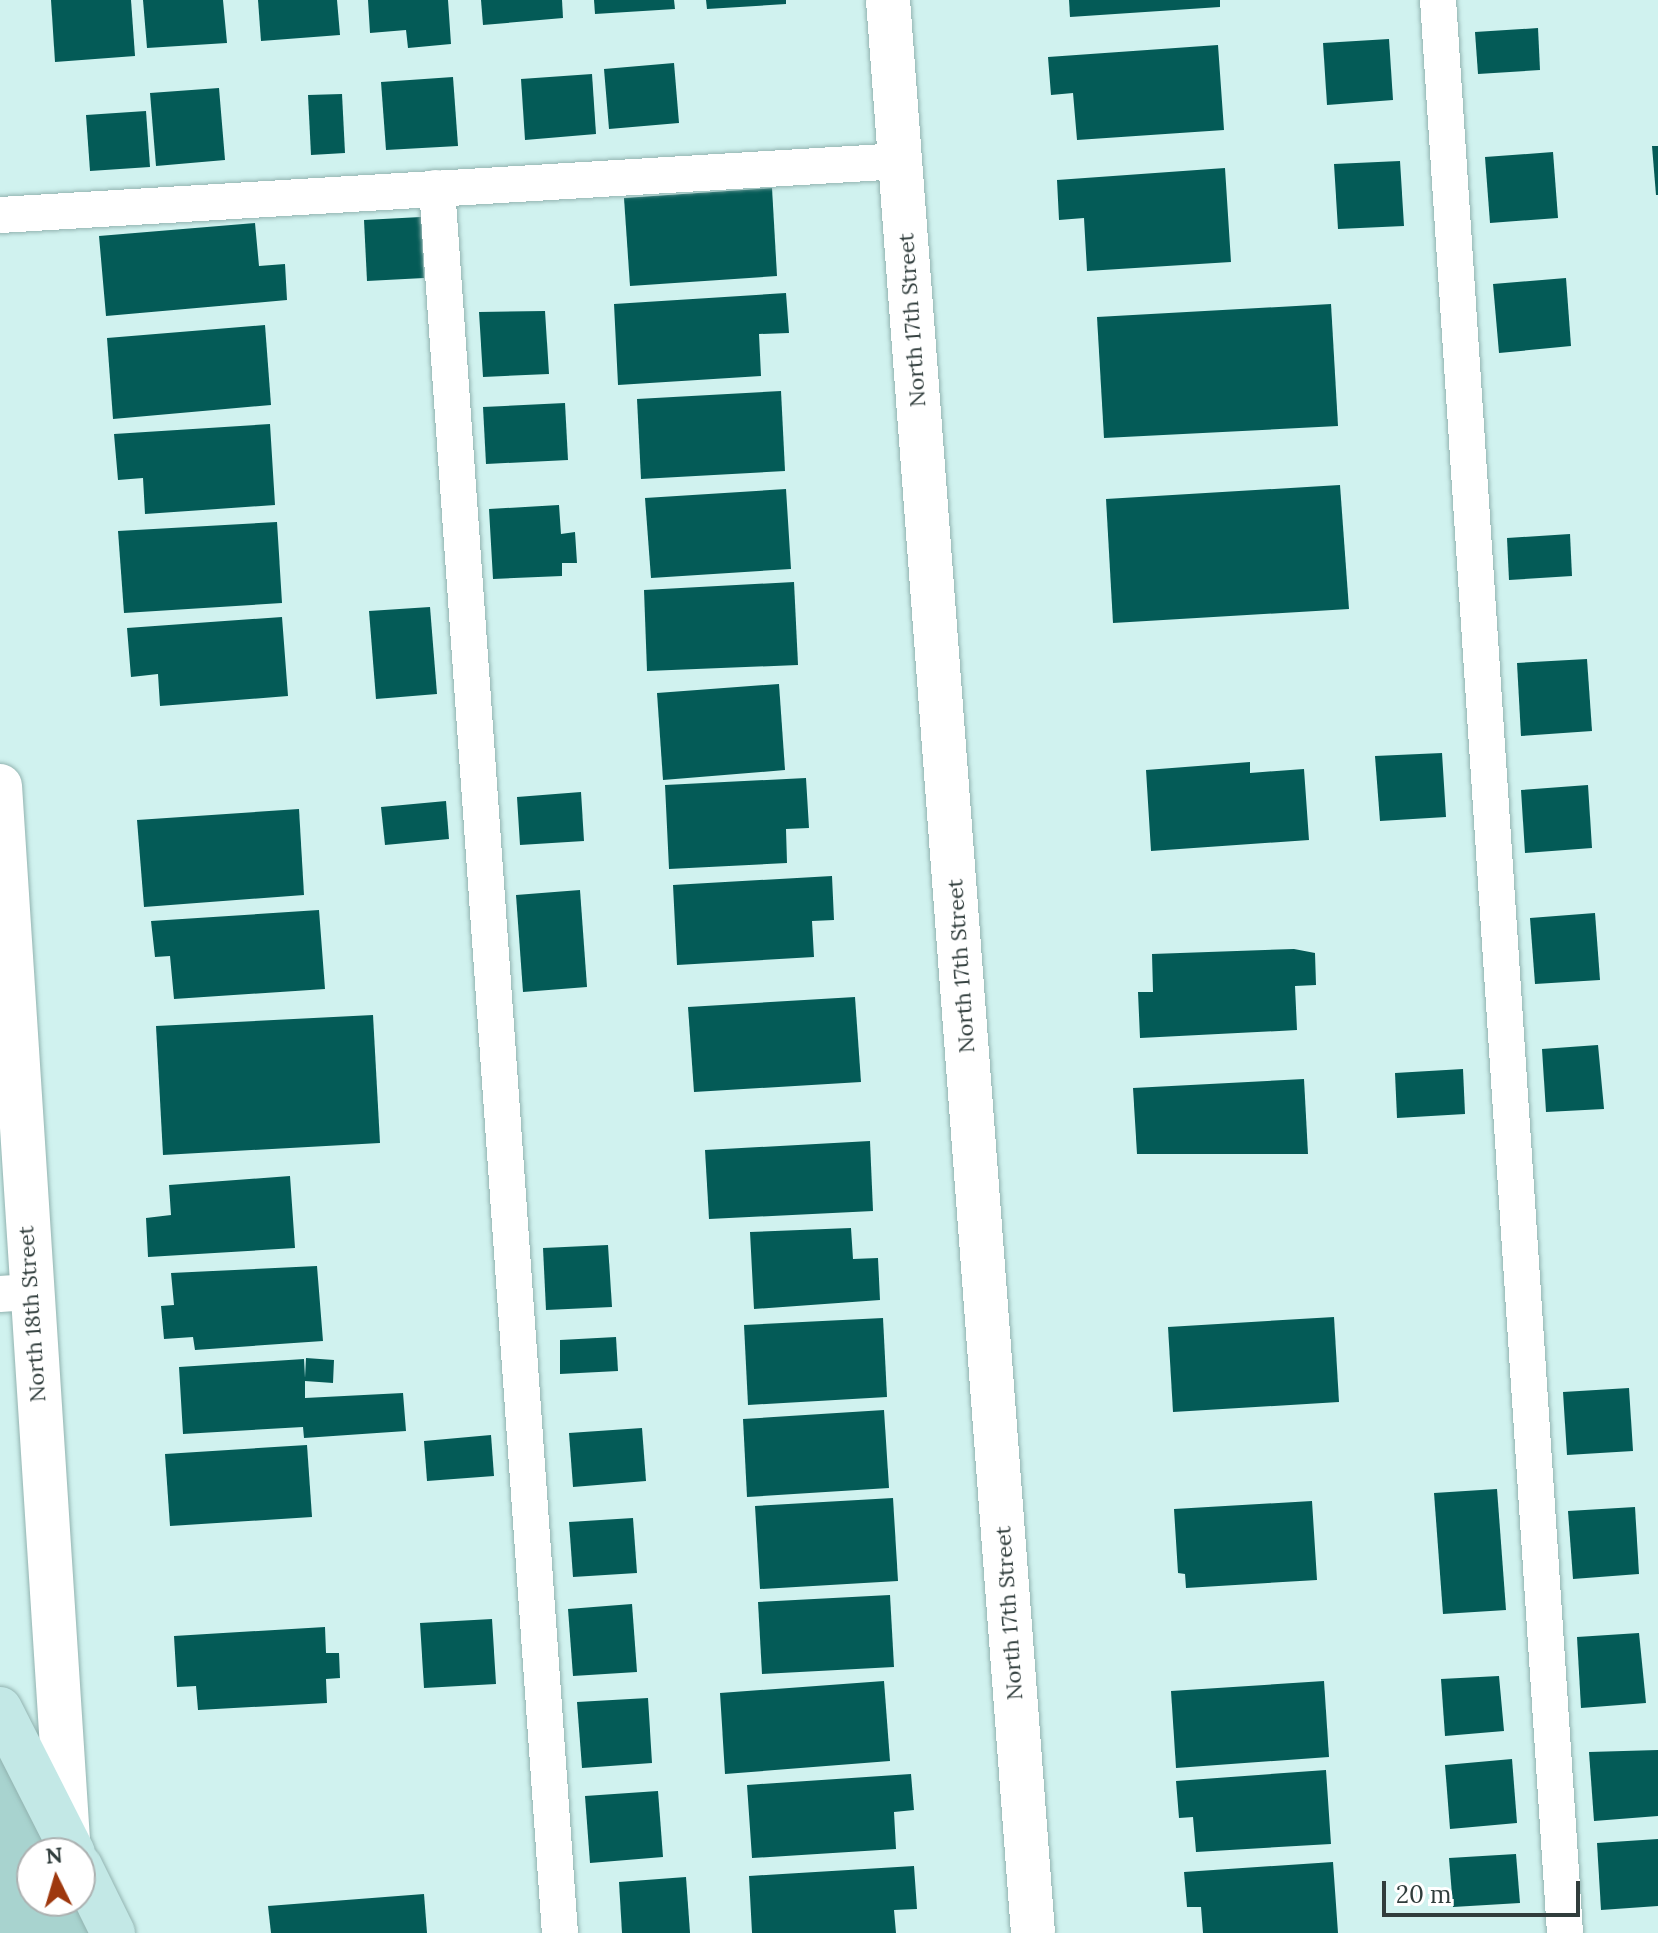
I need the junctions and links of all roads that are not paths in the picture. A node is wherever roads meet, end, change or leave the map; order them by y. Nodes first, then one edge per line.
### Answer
1 (888, 0) edge
2 (1438, 0) edge
3 (900, 161) junction
4 (437, 188) junction
5 (0, 215) edge
6 (0, 786) edge
7 (11, 1144) edge
8 (16, 1293) edge
9 (0, 1709) edge
10 (66, 1837) edge
11 (73, 1837) edge
12 (96, 1898) edge
13 (113, 1933) edge
14 (560, 1933) edge
15 (1033, 1933) edge
16 (1565, 1933) edge

1 - 3 street, North 17th Street
2 - 16 lane
3 - 4 lane
3 - 15 street, North 17th Street
4 - 5 lane
4 - 14 lane
6 - 7 street, North 18th Street
7 - 8 street, North 18th Street
8 - 11 street, North 18th Street
9 - 10 main road
12 - 13 main road

